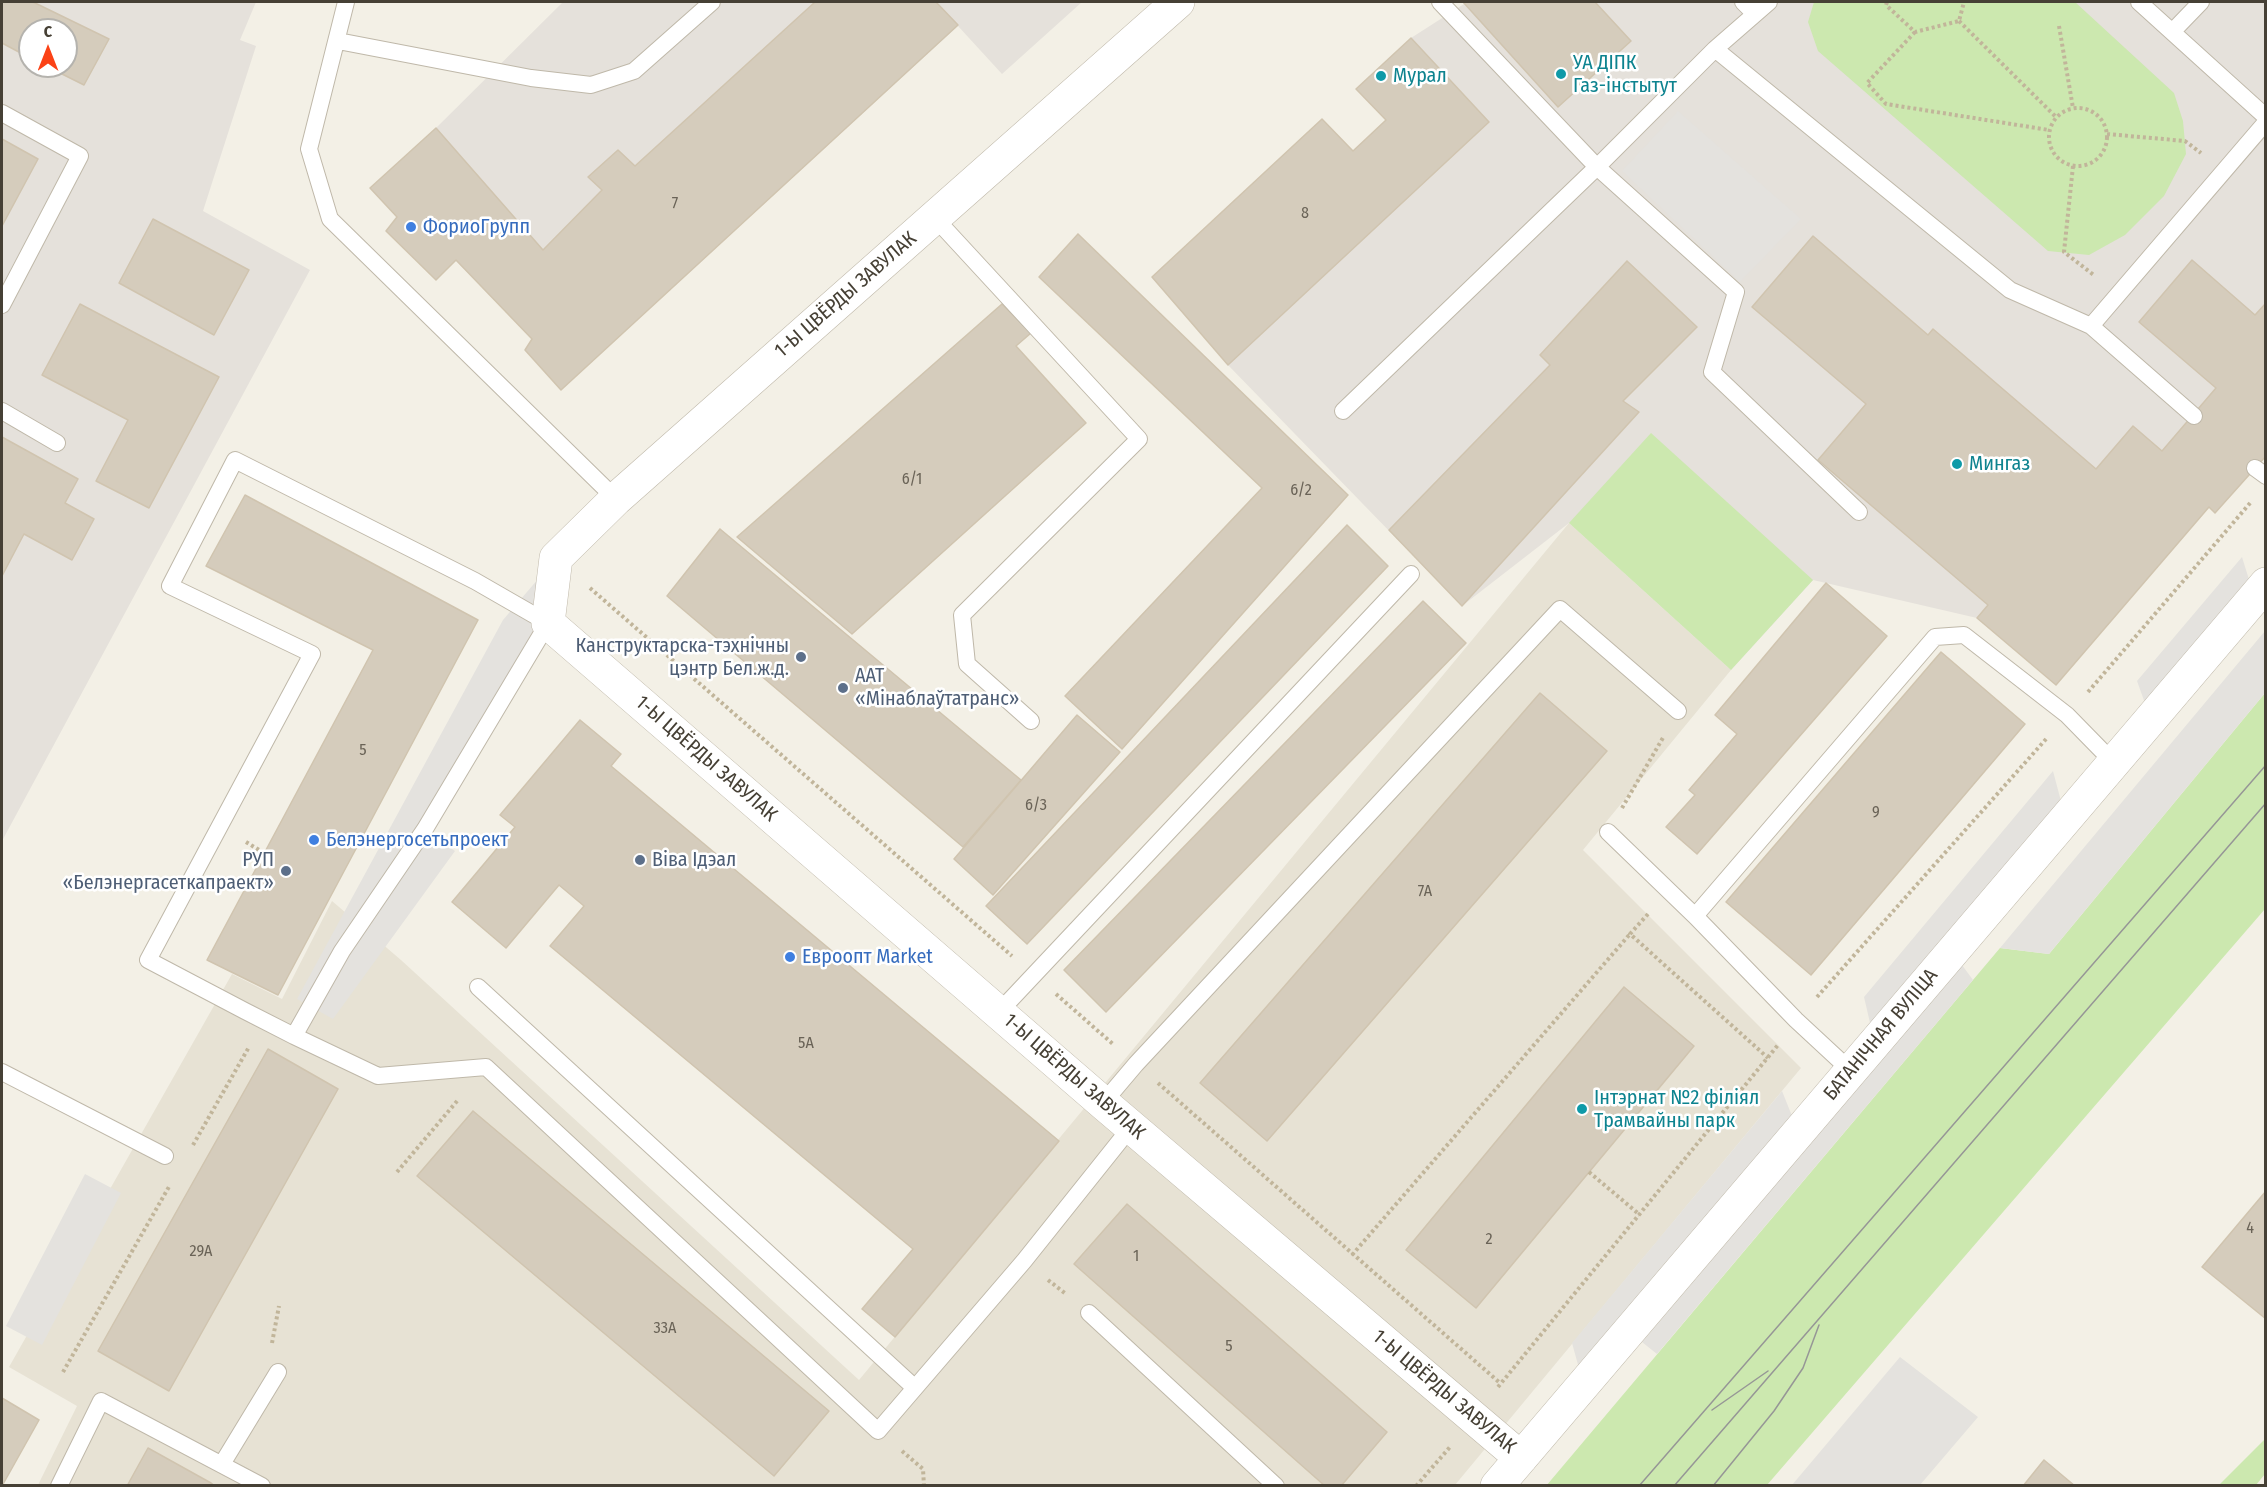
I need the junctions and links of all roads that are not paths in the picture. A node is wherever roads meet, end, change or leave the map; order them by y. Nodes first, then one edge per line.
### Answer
1 (346, 2) edge
2 (712, 2) edge
3 (1178, 2) edge
4 (1440, 2) edge
5 (1743, 2) edge
6 (1769, 2) edge
7 (2139, 2) edge
8 (2201, 2) edge
9 (1755, 14) junction
10 (2172, 32) junction
11 (338, 41) junction
12 (1715, 49) junction
13 (2, 113) edge
14 (2265, 117) edge
15 (2265, 122) edge
16 (1597, 167) junction
17 (934, 217) junction
18 (2, 305) edge
19 (2091, 326) junction
20 (2, 411) edge
21 (1343, 411) dead end
22 (2194, 416) dead end
23 (57, 443) dead end
24 (616, 499) junction
25 (1858, 512) dead end
26 (1411, 574) dead end
27 (2265, 584) edge
28 (548, 622) junction
29 (1678, 711) road end
30 (1031, 721) dead end
31 (2114, 763) junction
32 (1608, 832) road end
33 (1695, 916) junction
34 (478, 987) dead end
35 (999, 1011) junction
36 (294, 1036) junction
37 (1851, 1071) junction
38 (2, 1072) edge
39 (1103, 1103) junction
40 (1131, 1127) junction
41 (165, 1156) dead end
42 (1089, 1313) road end
43 (278, 1372) dead end
44 (915, 1388) junction
45 (1521, 1458) junction
46 (222, 1464) junction
47 (59, 1485) edge
48 (262, 1485) edge
49 (1276, 1485) edge
50 (1497, 1485) edge

1 - 11 lane
2 - 11 lane
3 - 17 street, 1-Ы ЦВЁРДЫ ЗАВУЛАК
4 - 16 lane
5 - 9 lane
6 - 9 lane
7 - 10 lane
8 - 10 lane
9 - 12 lane
10 - 14 lane
11 - 24 lane
12 - 16 lane
12 - 19 lane
13 - 18 lane
15 - 19 lane
16 - 21 lane
16 - 25 lane
17 - 24 street, 1-Ы ЦВЁРДЫ ЗАВУЛАК
17 - 30 lane
19 - 22 lane
20 - 23 lane
24 - 28 street, 1-Ы ЦВЁРДЫ ЗАВУЛАК
26 - 35 lane
27 - 31 street, БАТАНІЧНАЯ ВУЛІЦА
28 - 35 street, 1-Ы ЦВЁРДЫ ЗАВУЛАК
28 - 36 lane
28 - 36 lane
29 - 39 lane
31 - 33 lane
31 - 37 street, БАТАНІЧНАЯ ВУЛІЦА
32 - 33 lane
33 - 37 lane
34 - 44 lane
35 - 39 street, 1-Ы ЦВЁРДЫ ЗАВУЛАК
36 - 44 lane
37 - 45 street, БАТАНІЧНАЯ ВУЛІЦА
38 - 41 lane
39 - 40 street, 1-Ы ЦВЁРДЫ ЗАВУЛАК
40 - 44 lane
40 - 45 street, 1-Ы ЦВЁРДЫ ЗАВУЛАК
42 - 49 lane
43 - 46 lane
45 - 50 street, БАТАНІЧНАЯ ВУЛІЦА
46 - 47 lane
46 - 48 lane

